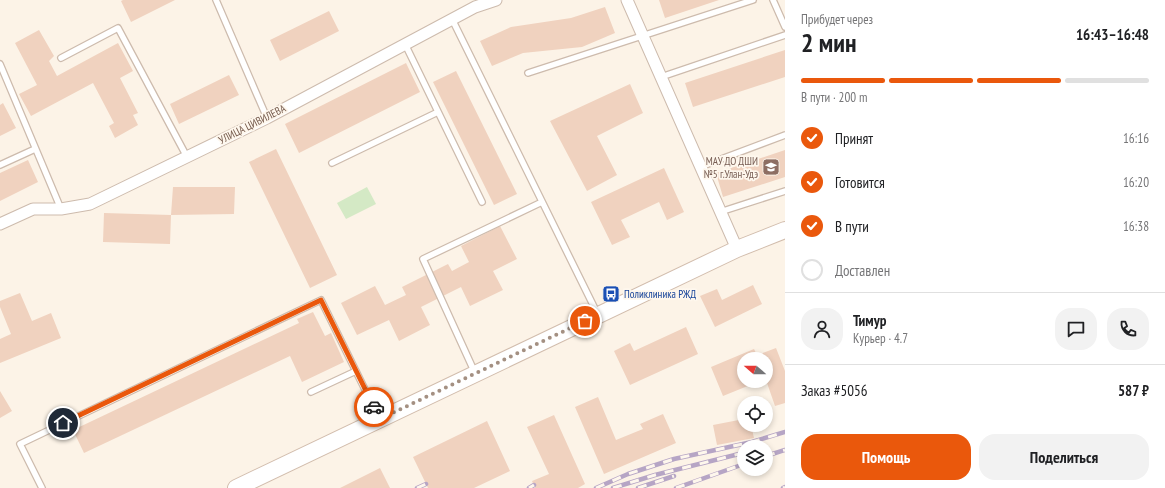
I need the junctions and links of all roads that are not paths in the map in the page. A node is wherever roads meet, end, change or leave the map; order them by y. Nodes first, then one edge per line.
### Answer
1 (216, 0) edge
2 (496, 0) edge
3 (627, 0) edge
4 (753, 0) edge
5 (773, 0) edge
6 (474, 3) edge
7 (452, 19) junction
8 (785, 27) edge
9 (642, 35) junction
10 (785, 35) edge
11 (405, 44) junction
12 (61, 58) dead end
13 (0, 64) edge
14 (528, 73) dead end
15 (661, 77) junction
16 (438, 112) junction
17 (267, 118) junction
18 (785, 135) edge
19 (36, 149) junction
20 (187, 157) junction
21 (332, 163) dead end
22 (0, 165) edge
23 (700, 167) junction
24 (785, 191) edge
25 (482, 202) dead end
26 (542, 202) junction
27 (61, 209) junction
28 (719, 212) junction
29 (0, 224) edge
30 (785, 230) edge
31 (737, 248) junction
32 (598, 315) junction
33 (356, 371) junction
34 (476, 374) junction
35 (311, 392) dead end
36 (380, 419) junction
37 (42, 488) edge
38 (236, 488) edge

1 - 17 lane
2 - 6 street, УЛИЦА ЦИВИЛЕВА
3 - 9 street
4 - 9 lane
5 - 8 lane
6 - 7 street, УЛИЦА ЦИВИЛЕВА
7 - 11 street, УЛИЦА ЦИВИЛЕВА
7 - 26 lane
9 - 14 lane
9 - 15 street
10 - 15 lane
11 - 16 lane
11 - 17 street, УЛИЦА ЦИВИЛЕВА
12 - 20 lane
13 - 19 lane
15 - 23 street
16 - 21 lane
16 - 25 lane
17 - 20 street, УЛИЦА ЦИВИЛЕВА
18 - 23 lane
19 - 22 lane
19 - 27 lane
20 - 27 street, УЛИЦА ЦИВИЛЕВА
23 - 28 street
24 - 28 lane
26 - 32 lane
26 - 34 lane
27 - 29 street, УЛИЦА ЦИВИЛЕВА
28 - 31 street
30 - 31 main road
31 - 32 main road
32 - 34 main road
33 - 35 lane
33 - 36 lane
33 - 37 lane
34 - 36 main road
36 - 38 main road

